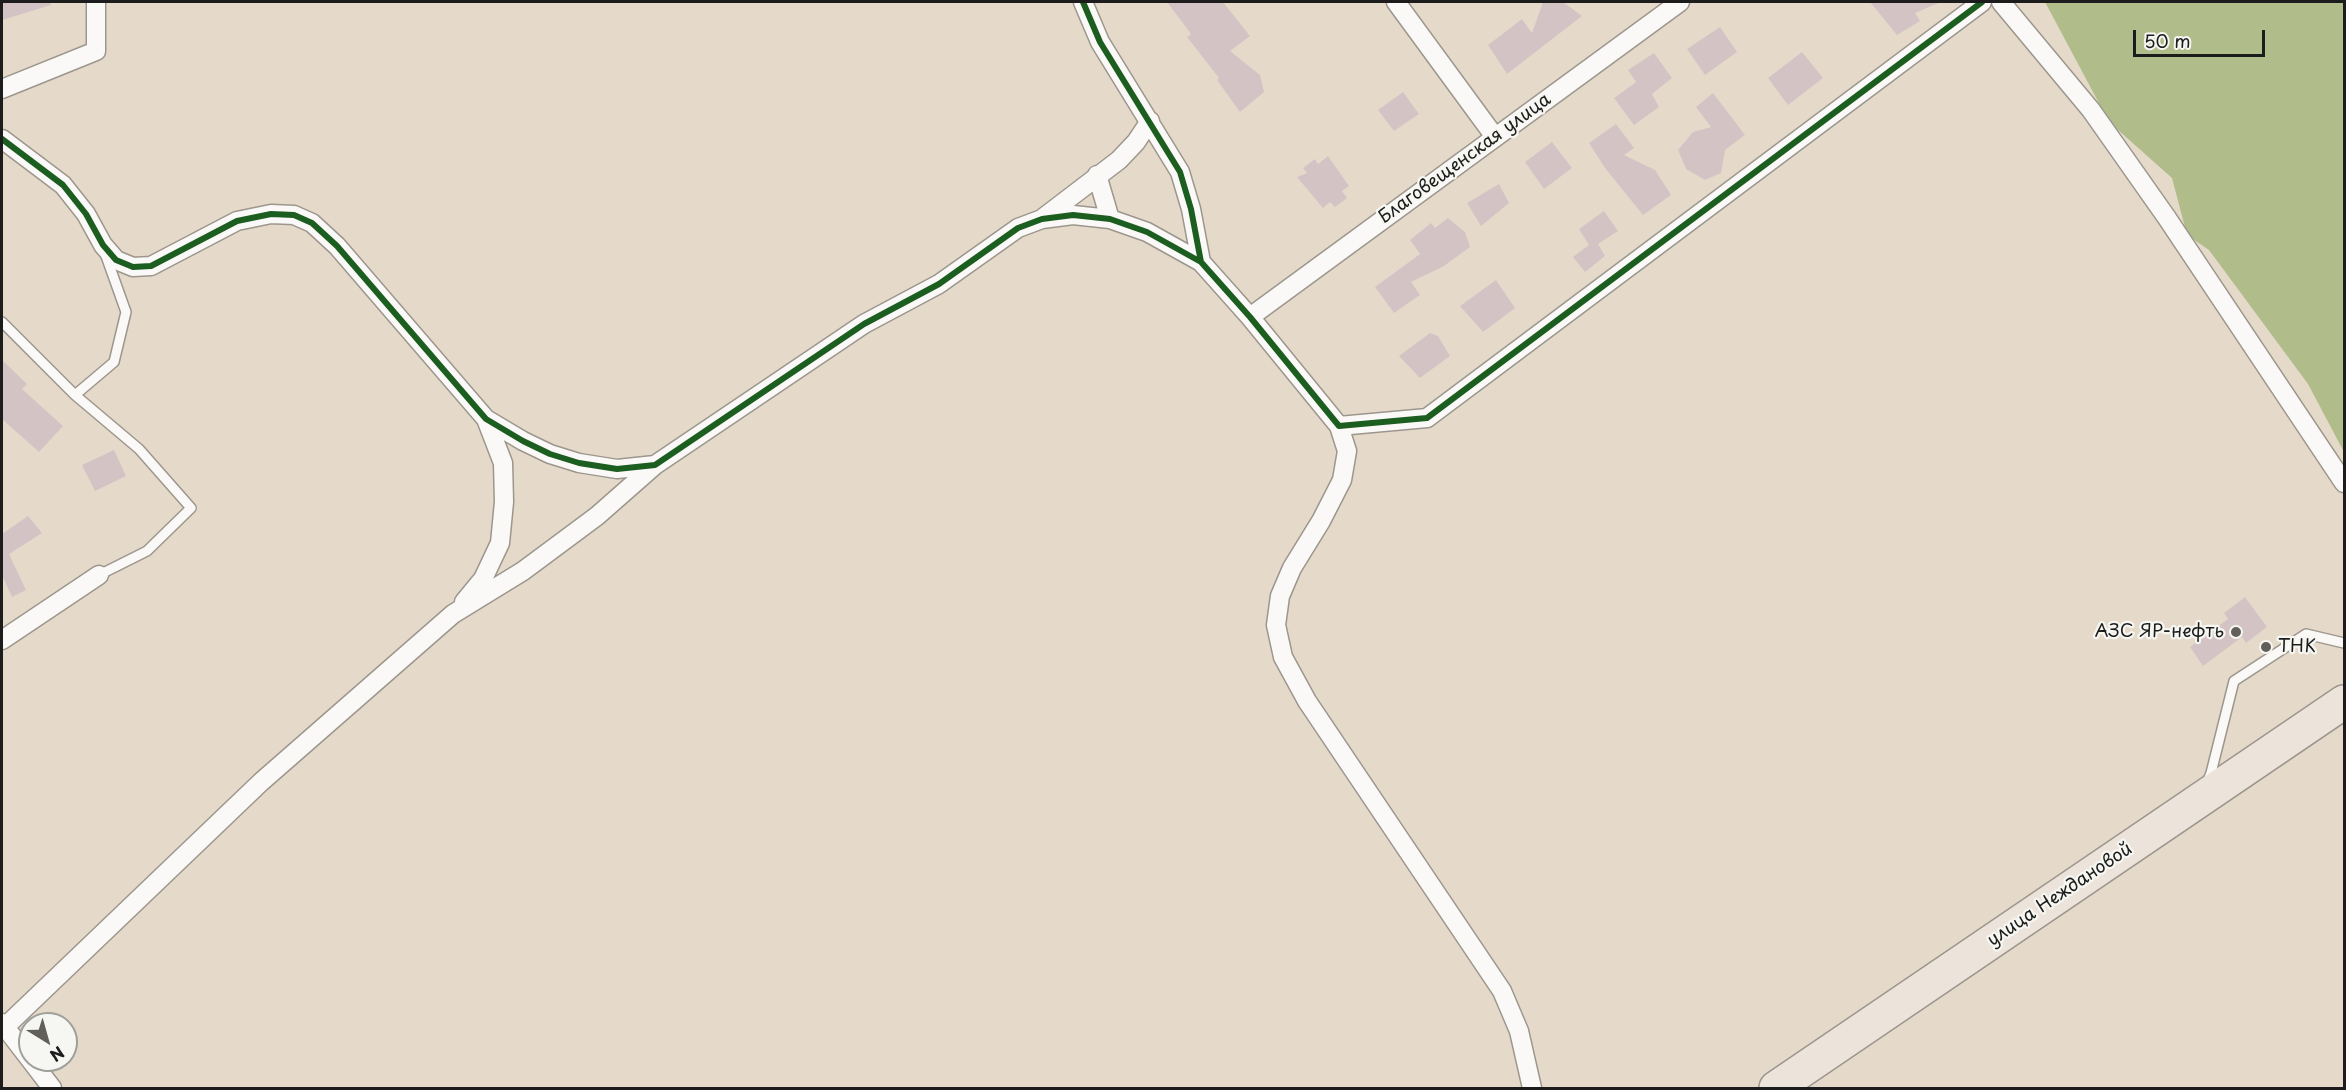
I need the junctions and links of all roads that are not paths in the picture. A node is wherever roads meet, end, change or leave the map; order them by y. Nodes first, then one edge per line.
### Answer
1 (96, 2) edge
2 (1083, 2) edge
3 (1396, 2) edge
4 (1680, 2) edge
5 (1982, 2) edge
6 (2001, 2) edge
7 (2, 89) edge
8 (1150, 121) junction
9 (1495, 137) junction
10 (2, 139) edge
11 (1097, 176) junction
12 (1042, 219) junction
13 (1110, 219) junction
14 (103, 245) junction
15 (1202, 262) junction
16 (1250, 317) junction
17 (2, 322) edge
18 (75, 395) junction
19 (486, 419) junction
20 (1339, 426) junction
21 (655, 465) junction
22 (2344, 483) edge
23 (99, 575) joint
24 (453, 614) junction
25 (2, 640) edge
26 (2344, 643) edge
27 (2344, 702) edge
28 (2197, 802) junction
29 (3, 1025) edge
30 (52, 1089) edge
31 (1532, 1089) edge
32 (1776, 1089) edge

1 - 7 street
2 - 8 street
3 - 9 street
4 - 9 street, Благовещенская улица
5 - 20 street
6 - 22 street
8 - 11 street
8 - 15 street
9 - 16 street, Благовещенская улица
10 - 14 street
11 - 12 street
11 - 13 street
12 - 13 street
12 - 21 street
13 - 15 street
14 - 18 lane
14 - 19 street
15 - 16 street
16 - 20 street
17 - 18 lane
18 - 23 lane
19 - 21 street
19 - 24 street
20 - 31 street
21 - 24 street
23 - 25 street
24 - 29 street
26 - 28 lane
27 - 28 highway, улица Неждановой
28 - 32 highway, улица Неждановой
29 - 30 street

